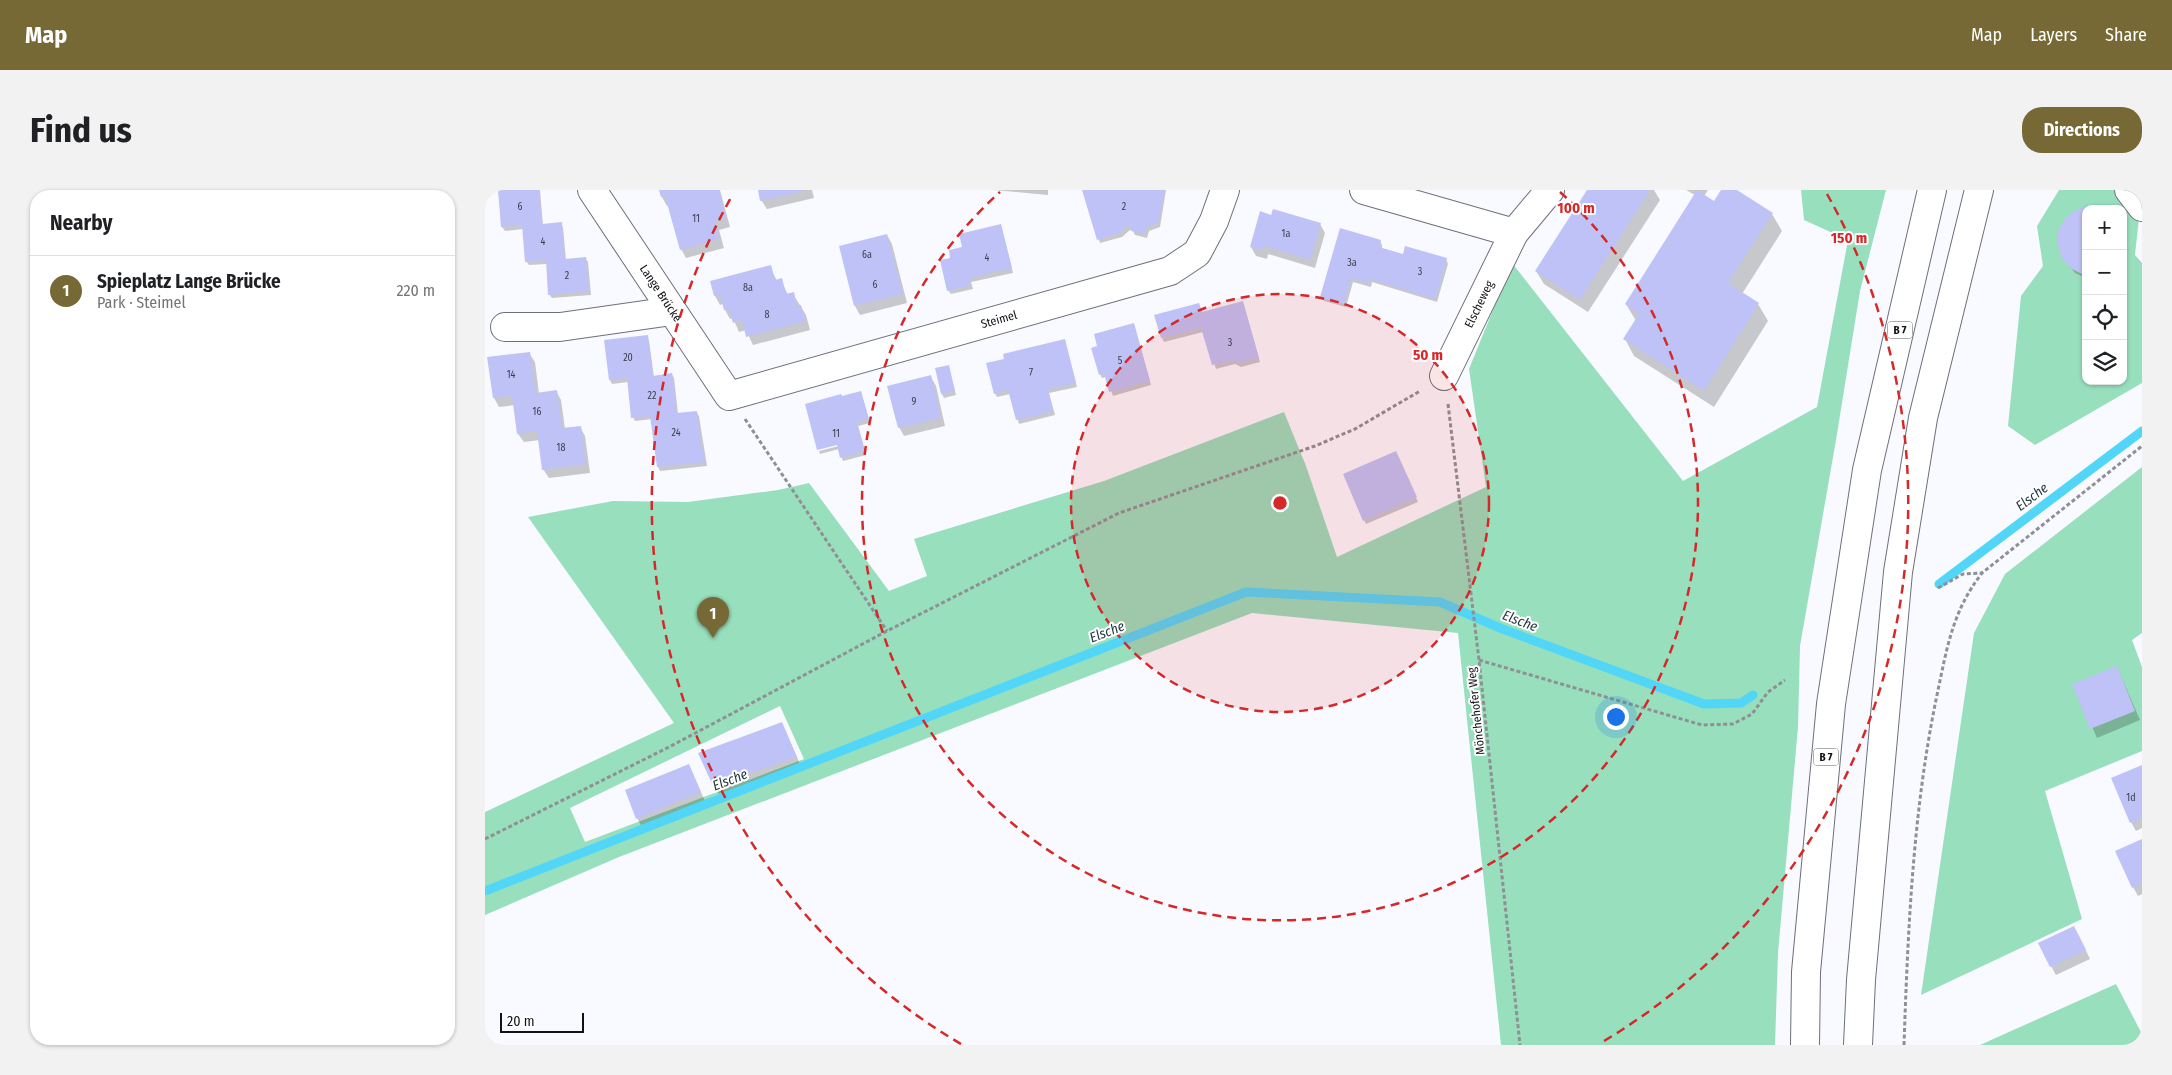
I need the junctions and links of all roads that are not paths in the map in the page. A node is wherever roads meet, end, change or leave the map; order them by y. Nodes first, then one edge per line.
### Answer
1 (592, 190) edge
2 (1225, 190) edge
3 (1363, 190) edge
4 (1550, 190) edge
5 (1932, 190) edge
6 (1979, 190) edge
7 (2129, 190) edge
8 (2142, 206) edge
9 (1514, 233) junction
10 (673, 311) junction
11 (505, 327) dead end
12 (1445, 376) road end
13 (729, 396) joint
14 (1805, 1045) edge
15 (1858, 1045) edge

1 - 10 main road, Lange Brücke
2 - 13 main road, Steimel
3 - 9 main road
4 - 9 main road, Elscheweg
5 - 14 main road, B 7
6 - 15 main road
7 - 8 main road
9 - 12 main road, Elscheweg
10 - 11 main road
10 - 13 main road, Lange Brücke

